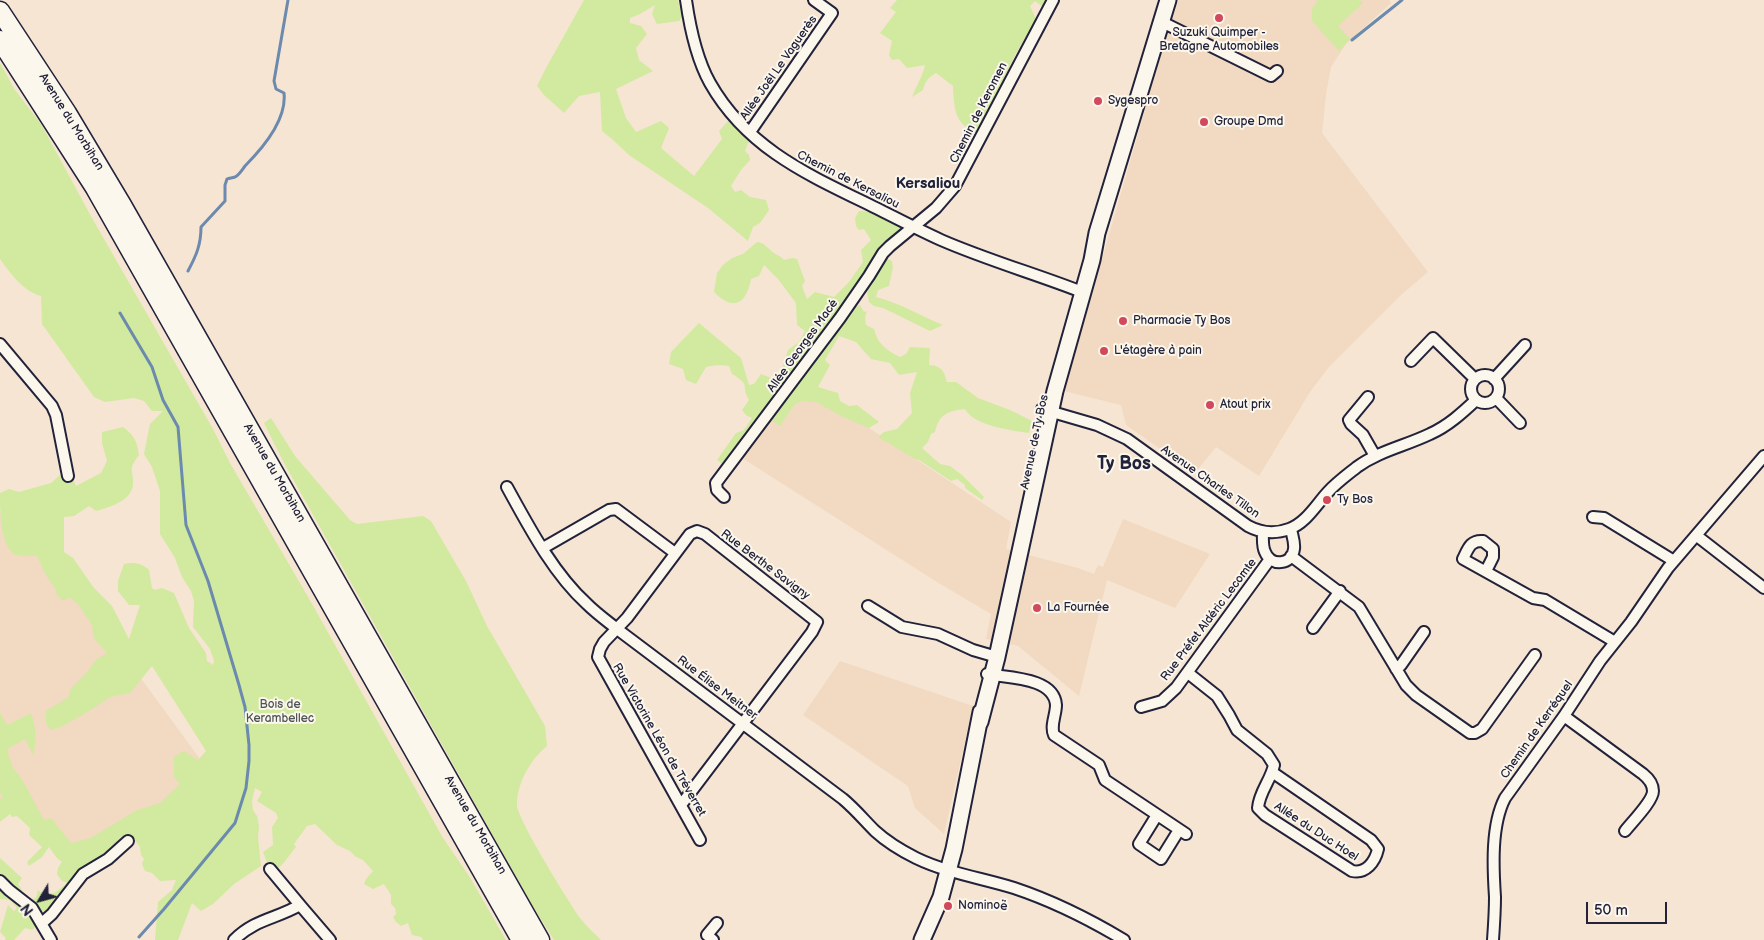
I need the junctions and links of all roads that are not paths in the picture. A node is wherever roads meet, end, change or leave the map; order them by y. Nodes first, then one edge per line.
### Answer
1 (686, 0) edge
2 (814, 0) edge
3 (1053, 0) edge
4 (1168, 0) edge
5 (0, 10) edge
6 (1162, 22) junction
7 (0, 40) edge
8 (1277, 71) dead end
9 (750, 132) junction
10 (913, 228) junction
11 (1079, 291) junction
12 (0, 344) edge
13 (1525, 345) dead end
14 (1411, 361) dead end
15 (1494, 379) junction
16 (1475, 380) junction
17 (1368, 396) dead end
18 (1496, 398) junction
19 (1476, 400) junction
20 (1046, 411) junction
21 (1520, 423) dead end
22 (1375, 456) junction
23 (1764, 456) edge
24 (68, 476) dead end
25 (507, 487) dead end
26 (724, 497) dead end
27 (1593, 517) dead end
28 (1291, 528) junction
29 (1263, 532) junction
30 (1697, 536) junction
31 (543, 548) junction
32 (674, 554) junction
33 (1291, 556) junction
34 (1270, 559) junction
35 (1674, 561) junction
36 (1486, 571) dead end
37 (1764, 588) edge
38 (1340, 591) junction
39 (868, 606) dead end
40 (1313, 628) dead end
41 (617, 629) junction
42 (1424, 632) dead end
43 (1615, 642) junction
44 (1535, 655) dead end
45 (994, 656) junction
46 (1396, 669) junction
47 (1188, 673) junction
48 (990, 675) junction
49 (1141, 707) dead end
50 (1564, 716) junction
51 (744, 724) junction
52 (1272, 772) junction
53 (681, 805) junction
54 (1157, 815) junction
55 (1625, 831) dead end
56 (700, 840) dead end
57 (128, 842) dead end
58 (270, 869) dead end
59 (949, 870) junction
60 (0, 881) edge
61 (300, 905) junction
62 (717, 922) dead end
63 (42, 923) junction
64 (925, 939) edge
65 (51, 940) edge
66 (234, 940) edge
67 (330, 940) edge
68 (521, 940) edge
69 (540, 940) edge
70 (713, 940) edge
71 (1124, 940) edge
72 (1493, 940) edge

1 - 9 street, Chemin de Kersaliou
2 - 9 street, Allée Joël Le Vaguerès
3 - 10 street, Chemin de Keromen
4 - 6 main road, Avenue de Ty Bos
5 - 69 highway, Avenue du Morbihan
6 - 8 street
6 - 11 main road, Avenue de Ty Bos
7 - 68 highway, Avenue du Morbihan
9 - 10 street, Chemin de Kersaliou
10 - 11 street, Chemin de Kersaliou
10 - 26 street, Allée Georges Macé
11 - 20 main road, Avenue de Ty Bos
12 - 24 street
13 - 15 street
14 - 16 street
15 - 16 street
15 - 18 street
16 - 19 street
17 - 22 street
18 - 19 street
18 - 21 street
19 - 22 street, Avenue Charles Tillon
20 - 29 street, Avenue Charles Tillon
20 - 45 main road, Avenue de Ty Bos
22 - 28 street, Avenue Charles Tillon
23 - 30 street, Chemin de Kerréquel
25 - 31 street, Rue Élise Meitner
27 - 35 street
28 - 29 street, Avenue Charles Tillon
28 - 33 street
29 - 34 street
30 - 35 street, Chemin de Kerréquel
30 - 37 street
31 - 32 street
31 - 41 street, Rue Élise Meitner
32 - 41 street, Rue Berthe Savigny
32 - 51 street, Rue Berthe Savigny
33 - 34 street
33 - 38 street
34 - 47 street, Rue Préfet Aldéric Lecomte
35 - 43 street, Chemin de Kerréquel
36 - 43 street
38 - 40 street
38 - 46 street
39 - 45 street
41 - 51 street, Rue Élise Meitner
41 - 53 street, Rue Victorine Léon de Tréverret
42 - 46 street
43 - 50 street, Chemin de Kerréquel
44 - 46 street
45 - 48 main road, Avenue de Ty Bos
47 - 49 street, Rue Préfet Aldéric Lecomte
47 - 52 street
48 - 54 street
48 - 59 main road, Avenue de Ty Bos
50 - 55 street
50 - 72 street, Chemin de Kerréquel
51 - 53 street
51 - 59 street, Rue Élise Meitner
52 - 52 street, Allée du Duc Hoel
53 - 56 street, Rue Victorine Léon de Tréverret
54 - 54 street
57 - 63 street
58 - 61 street
59 - 64 main road, Avenue de Ty Bos
59 - 71 street, Rue Élise Meitner
60 - 63 street
61 - 66 street
61 - 67 street
62 - 70 street
63 - 65 street

